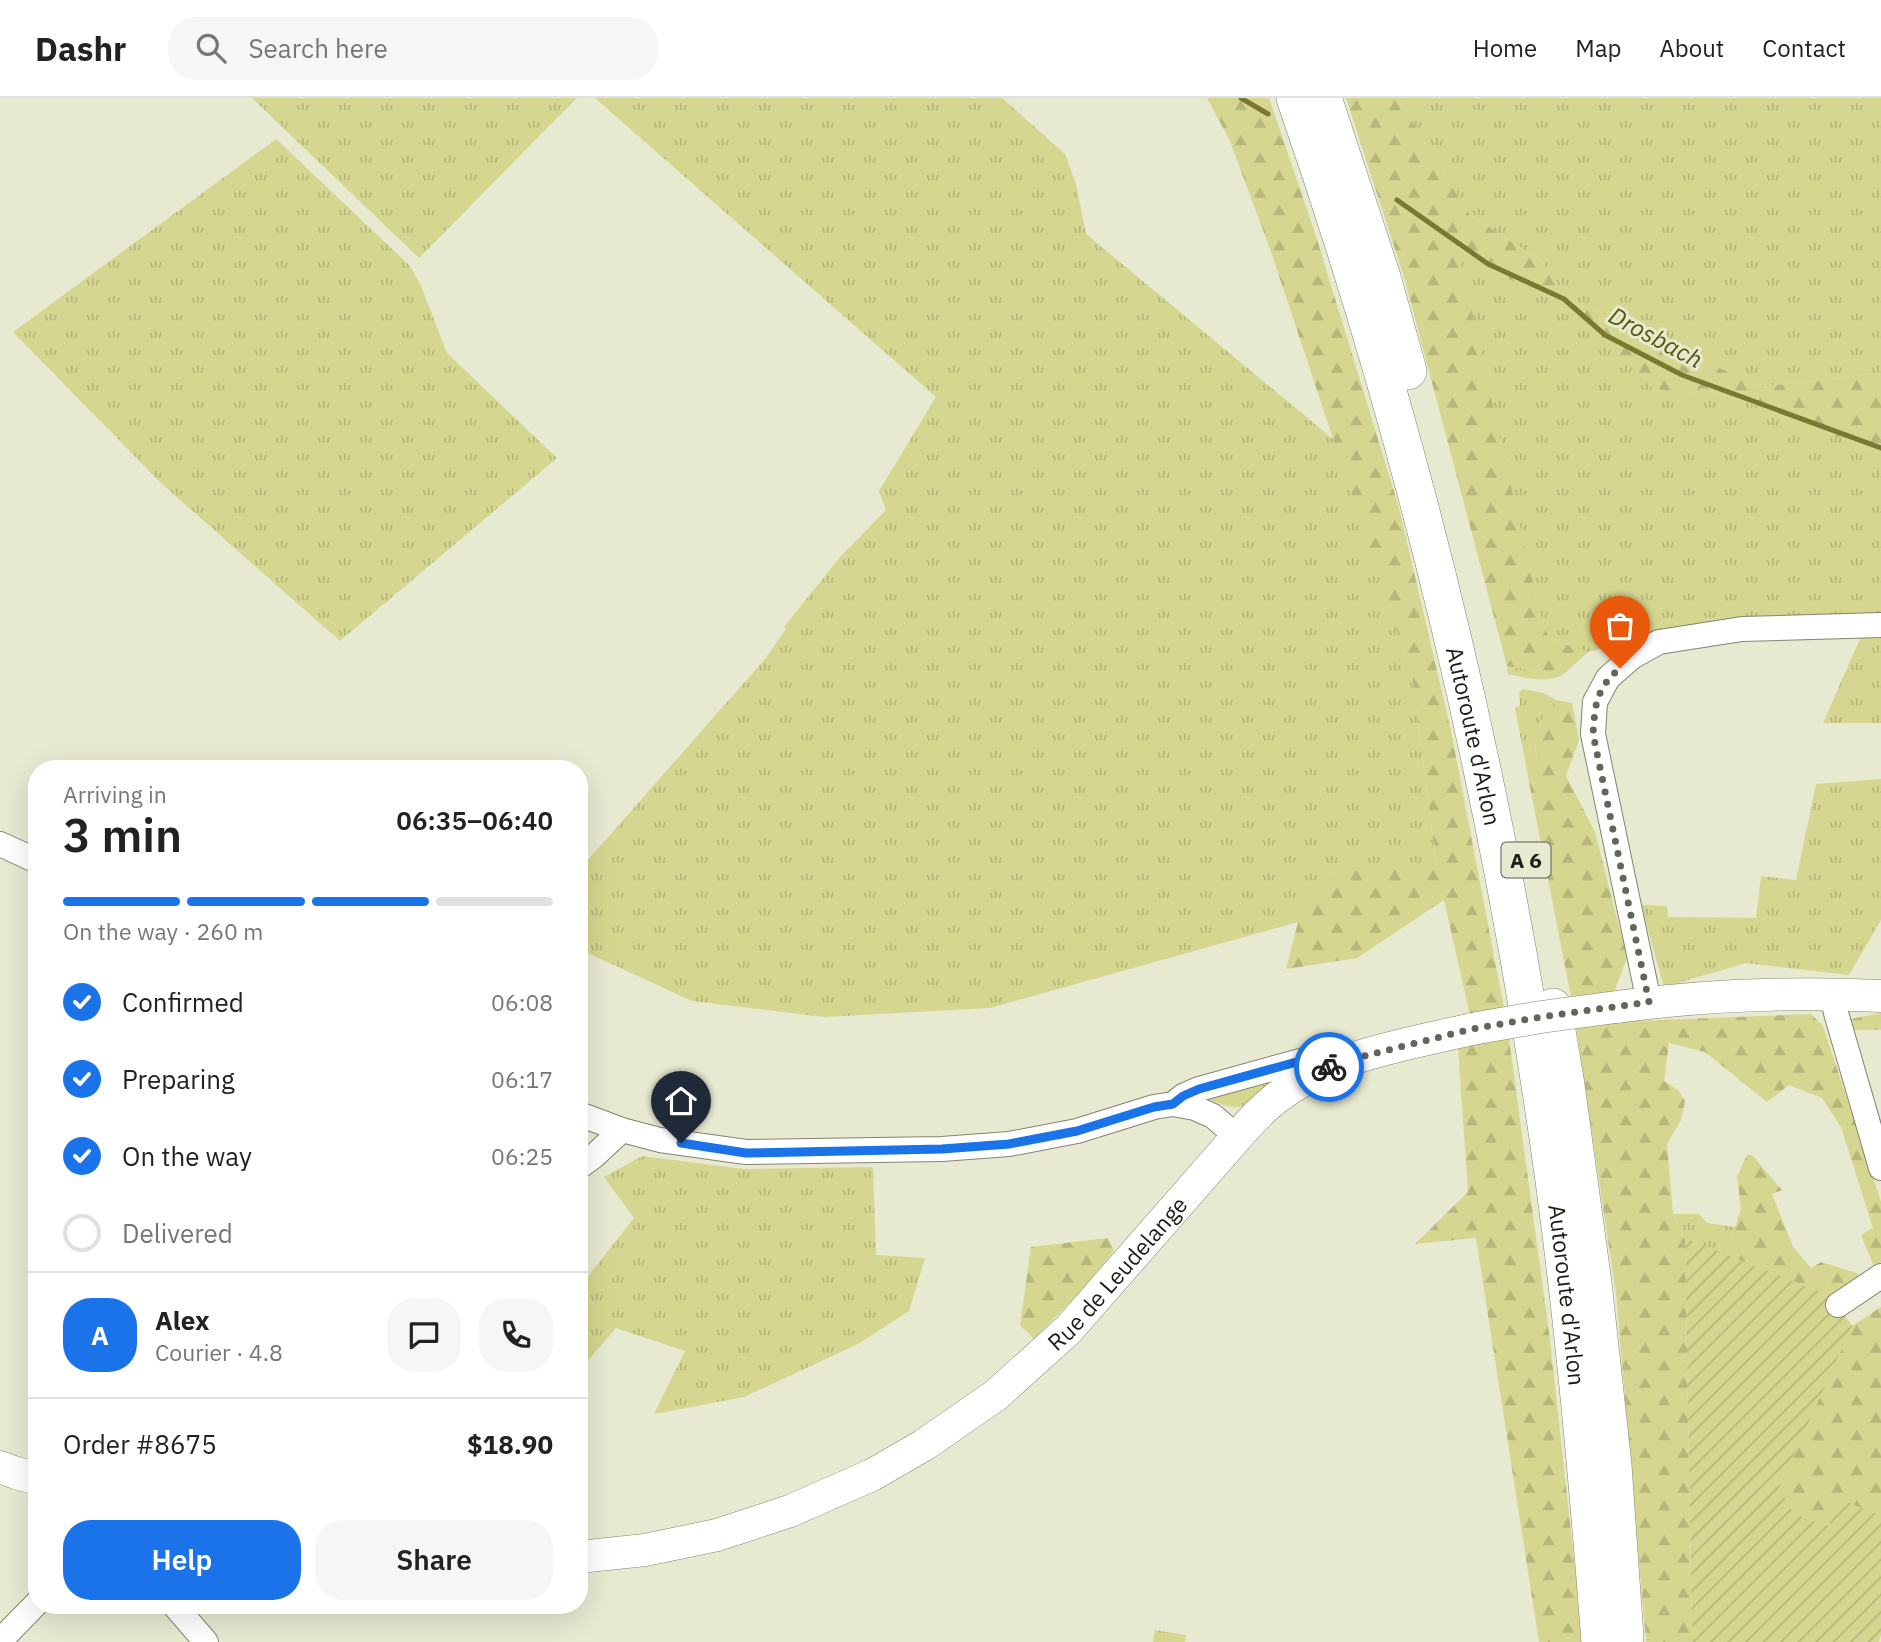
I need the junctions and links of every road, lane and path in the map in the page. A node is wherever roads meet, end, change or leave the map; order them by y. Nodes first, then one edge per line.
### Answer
1 (1296, 98) edge
2 (1323, 98) edge
3 (1881, 625) edge
4 (0, 844) edge
5 (28, 857) edge
6 (1832, 995) junction
7 (1881, 996) edge
8 (1649, 1002) junction
9 (1324, 1069) junction
10 (1173, 1104) junction
11 (588, 1117) edge
12 (622, 1130) junction
13 (1237, 1137) junction
14 (588, 1160) edge
15 (1881, 1168) edge
16 (1881, 1276) edge
17 (1838, 1305) dead end
18 (588, 1556) edge
19 (28, 1612) edge
20 (182, 1614) edge
21 (0, 1641) edge
22 (206, 1642) edge
23 (1600, 1642) edge
24 (1626, 1642) edge

1 - 23 highway, Autoroute d'Arlon / A 6
2 - 24 highway, Autoroute d'Arlon / A 6
3 - 8 street
4 - 5 street
6 - 7 main road, Rue de Leudelange
6 - 8 main road, Rue de Leudelange
6 - 15 street
8 - 9 main road, Rue de Leudelange, bridge
9 - 10 street
9 - 13 main road, Rue de Leudelange
10 - 12 street
10 - 13 street
11 - 12 street
12 - 14 street
13 - 18 main road, Rue de Leudelange
16 - 17 street
19 - 21 street
20 - 22 street

